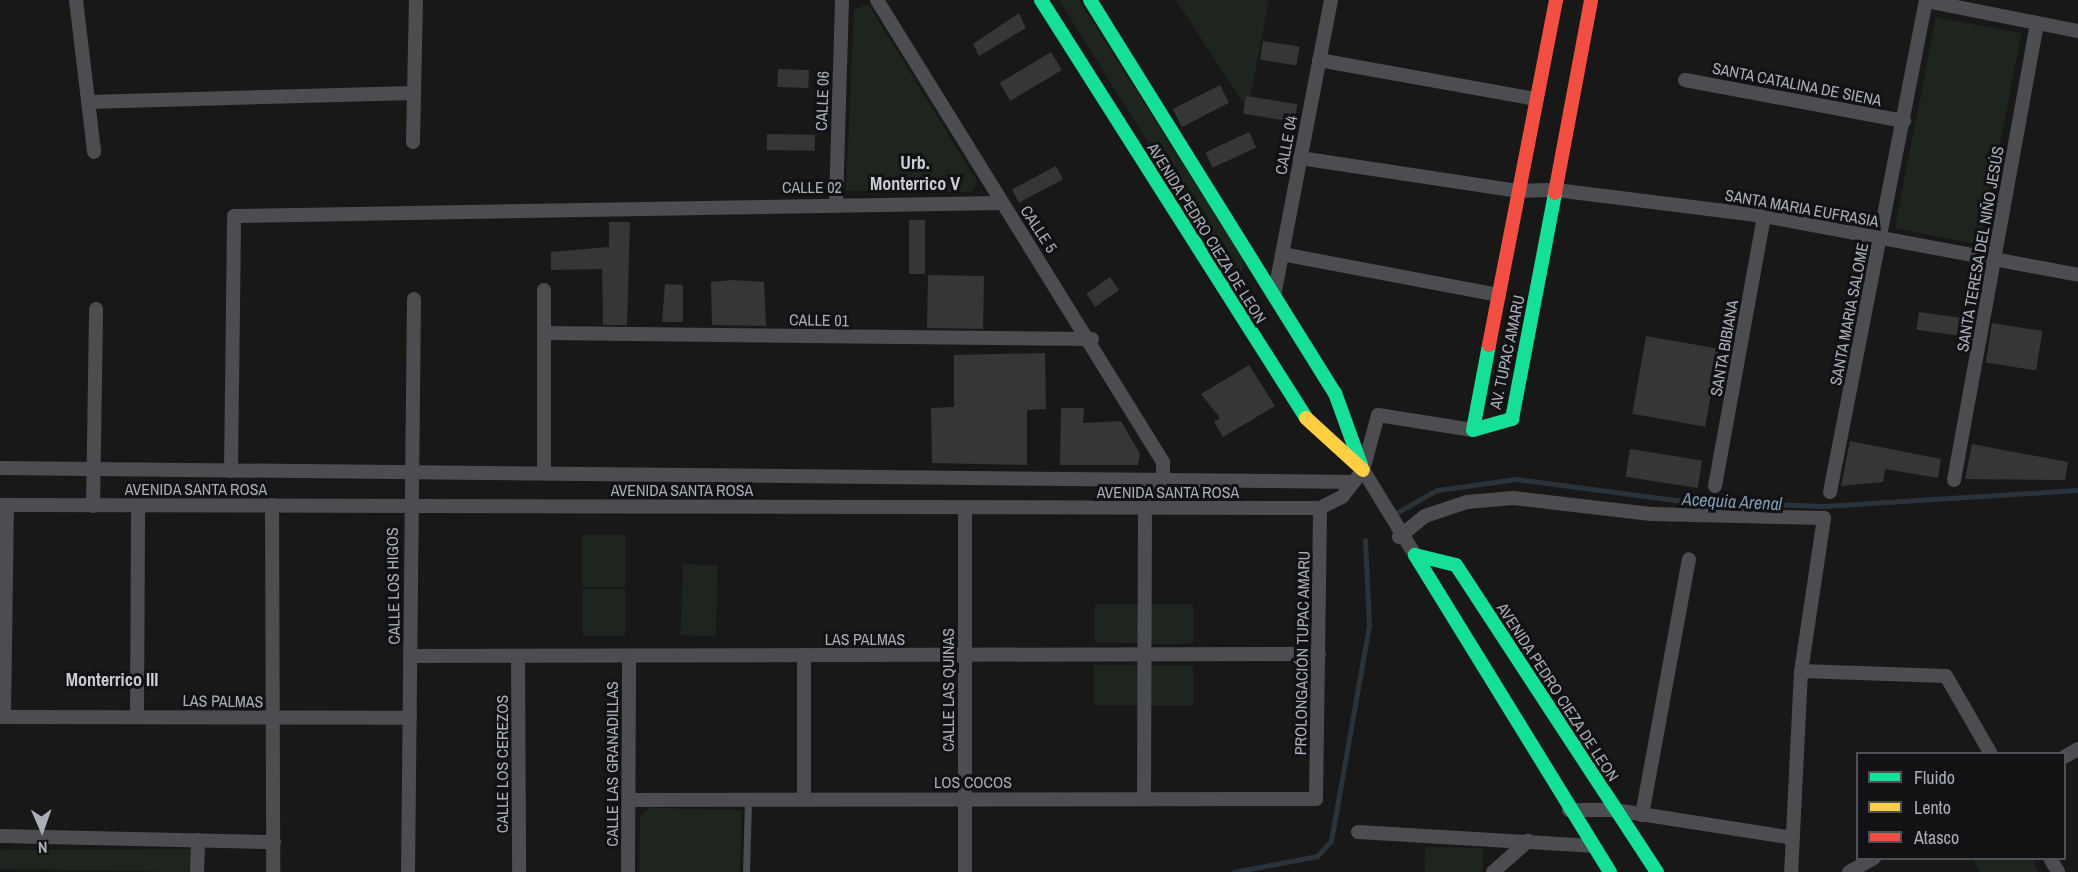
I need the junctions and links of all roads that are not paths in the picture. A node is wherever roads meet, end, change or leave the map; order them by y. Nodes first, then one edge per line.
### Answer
1 (76, 0) edge
2 (416, 0) edge
3 (842, 0) edge
4 (877, 0) edge
5 (1041, 0) edge
6 (1090, 0) edge
7 (1330, 0) edge
8 (1556, 0) edge
9 (1592, 0) edge
10 (1926, 0) edge
11 (2037, 24) junction
12 (2078, 31) edge
13 (1319, 60) junction
14 (1685, 80) dead end
15 (414, 93) junction
16 (1535, 99) junction
17 (88, 102) junction
18 (1904, 121) junction
19 (413, 142) dead end
20 (94, 152) dead end
21 (1300, 158) junction
22 (1556, 190) junction
23 (1518, 191) junction
24 (836, 203) junction
25 (1002, 203) junction
26 (1764, 216) junction
27 (1881, 239) junction
28 (1282, 254) junction
29 (1996, 261) junction
30 (2078, 275) edge
31 (544, 290) dead end
32 (1499, 295) junction
33 (1274, 296) junction
34 (414, 299) dead end
35 (96, 309) dead end
36 (545, 333) junction
37 (1092, 339) junction
38 (1473, 430) junction
39 (0, 468) edge
40 (94, 469) junction
41 (231, 471) junction
42 (409, 472) junction
43 (544, 473) junction
44 (1358, 476) junction
45 (1164, 480) junction
46 (1953, 480) dead end
47 (1715, 486) dead end
48 (1830, 492) dead end
49 (3, 505) edge
50 (273, 505) junction
51 (409, 505) junction
52 (93, 506) junction
53 (138, 506) junction
54 (1320, 507) junction
55 (965, 508) junction
56 (1145, 510) junction
57 (1399, 537) junction
58 (1415, 555) junction
59 (1689, 560) dead end
60 (1144, 654) junction
61 (1319, 654) junction
62 (804, 655) junction
63 (965, 655) junction
64 (410, 656) junction
65 (518, 656) junction
66 (629, 656) junction
67 (1801, 671) junction
68 (2, 716) edge
69 (137, 716) junction
70 (276, 718) junction
71 (410, 718) junction
72 (1990, 752) edge
73 (965, 798) junction
74 (804, 799) junction
75 (1144, 799) junction
76 (1316, 799) joint
77 (629, 800) junction
78 (748, 800) junction
79 (1569, 810) junction
80 (1615, 810) junction
81 (1642, 815) junction
82 (1358, 832) dead end
83 (0, 836) edge
84 (1793, 838) junction
85 (198, 840) junction
86 (1528, 841) junction
87 (274, 842) junction
88 (1593, 846) junction
89 (1870, 860) edge
90 (197, 872) edge
91 (273, 872) edge
92 (408, 872) edge
93 (519, 872) edge
94 (628, 872) edge
95 (746, 872) edge
96 (965, 872) edge
97 (1493, 872) edge
98 (1610, 872) edge
99 (1657, 872) edge
100 (1791, 872) edge
101 (1849, 872) edge

1 - 17 street
2 - 15 street
3 - 24 street, CALLE 06
4 - 25 street, CALLE 5
5 - 44 street, AVENIDA PEDRO CIEZA DE LEON
6 - 33 street, AVENIDA PEDRO CIEZA DE LEON
7 - 13 street, CALLE 04
8 - 16 street, AV. TUPAC AMARU
9 - 22 street, AV. TUPAC AMARU
10 - 11 street
10 - 18 street, SANTA MARIA SALOME
11 - 12 street
11 - 29 street, SANTA TERESA DEL NIÑO JESÚS
13 - 16 street
13 - 21 street, CALLE 04
14 - 18 street, SANTA CATALINA DE SIENA
15 - 17 street
15 - 19 street
16 - 23 street, AV. TUPAC AMARU
17 - 20 street
18 - 27 street, SANTA MARIA SALOME
21 - 23 street, SANTA MARIA EUFRASIA
21 - 28 street, CALLE 04
22 - 23 street, SANTA MARIA EUFRASIA
22 - 26 street, SANTA MARIA EUFRASIA
22 - 38 street, AV. TUPAC AMARU
23 - 32 street, AV. TUPAC AMARU
24 - 25 street, CALLE 02
24 - 41 street, CALLE 02
25 - 37 street, CALLE 5
26 - 27 street, SANTA MARIA EUFRASIA
26 - 47 street, SANTA BIBIANA
27 - 29 street, SANTA MARIA EUFRASIA
27 - 48 street, SANTA MARIA SALOME
28 - 32 street
28 - 33 street, CALLE 04
29 - 30 street, SANTA MARIA EUFRASIA
29 - 46 street, SANTA TERESA DEL NIÑO JESÚS
31 - 36 street
32 - 38 street, AV. TUPAC AMARU
33 - 44 street, AVENIDA PEDRO CIEZA DE LEON
34 - 42 street, CALLE LOS HIGOS
35 - 40 street
36 - 37 street, CALLE 01
36 - 43 street
37 - 45 street, CALLE 5
38 - 44 street
39 - 40 street, AVENIDA SANTA ROSA
40 - 41 street, AVENIDA SANTA ROSA
40 - 52 street
41 - 42 street, AVENIDA SANTA ROSA
42 - 43 street, AVENIDA SANTA ROSA
42 - 51 street, CALLE LOS HIGOS
43 - 45 street, AVENIDA SANTA ROSA
44 - 45 street, AVENIDA SANTA ROSA
44 - 54 street, AVENIDA SANTA ROSA
44 - 57 street, AVENIDA PEDRO CIEZA DE LEON
45 - 56 street
49 - 52 street, AVENIDA SANTA ROSA
49 - 68 street
50 - 51 street, AVENIDA SANTA ROSA
50 - 53 street, AVENIDA SANTA ROSA
50 - 70 street
51 - 55 street, AVENIDA SANTA ROSA
51 - 64 street, CALLE LOS HIGOS
52 - 53 street, AVENIDA SANTA ROSA
53 - 69 street
54 - 56 street, AVENIDA SANTA ROSA
54 - 61 street, PROLONGACIÓN TUPAC AMARU
55 - 56 street, AVENIDA SANTA ROSA
55 - 63 street, CALLE LAS QUINAS
56 - 60 street
57 - 58 street, AVENIDA PEDRO CIEZA DE LEON
57 - 67 street
58 - 79 street, AVENIDA PEDRO CIEZA DE LEON
58 - 80 street, AVENIDA PEDRO CIEZA DE LEON
59 - 81 street
60 - 61 street, LAS PALMAS
60 - 63 street, LAS PALMAS
60 - 75 street
61 - 76 street, PROLONGACIÓN TUPAC AMARU
62 - 63 street, LAS PALMAS
62 - 66 street, LAS PALMAS
62 - 74 street
63 - 73 street, CALLE LAS QUINAS
64 - 65 street, LAS PALMAS
64 - 71 street, CALLE LOS HIGOS
65 - 66 street, LAS PALMAS
65 - 93 street, CALLE LOS CEREZOS
66 - 77 street, CALLE LAS GRANADILLAS
67 - 72 street
67 - 84 street
68 - 69 street, LAS PALMAS
69 - 70 street, LAS PALMAS
70 - 71 street, LAS PALMAS
70 - 87 street
71 - 92 street, CALLE LOS HIGOS
73 - 74 street, LOS COCOS
73 - 75 street, LOS COCOS
73 - 96 street, CALLE LAS QUINAS
74 - 78 street, LOS COCOS
75 - 76 street, LOS COCOS
77 - 78 street, LOS COCOS
77 - 94 street, CALLE LAS GRANADILLAS
78 - 95 lane
79 - 80 street
79 - 88 street, AVENIDA PEDRO CIEZA DE LEON
80 - 81 street
80 - 99 street, AVENIDA PEDRO CIEZA DE LEON
81 - 84 street
82 - 86 street
83 - 85 street
84 - 100 street
85 - 87 street
85 - 90 street
86 - 88 street
86 - 97 street
87 - 91 street
88 - 98 street, AVENIDA PEDRO CIEZA DE LEON
89 - 101 street

